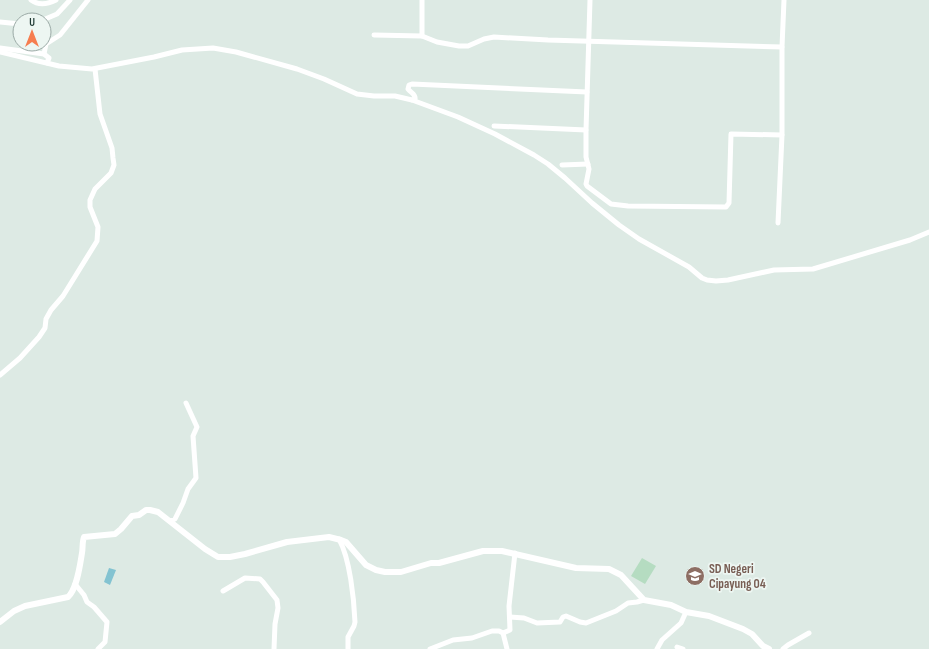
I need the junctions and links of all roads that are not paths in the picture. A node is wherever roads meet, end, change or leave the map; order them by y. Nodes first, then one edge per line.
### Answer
1 (31, 0) edge
2 (56, 0) edge
3 (70, 0) edge
4 (88, 0) edge
5 (422, 0) edge
6 (590, 0) edge
7 (784, 0) edge
8 (52, 16) edge
9 (0, 22) edge
10 (12, 23) edge
11 (374, 35) dead end
12 (422, 36) junction
13 (589, 41) junction
14 (782, 47) junction
15 (0, 48) edge
16 (0, 52) edge
17 (44, 54) junction
18 (47, 63) junction
19 (95, 69) junction
20 (587, 92) junction
21 (412, 100) junction
22 (494, 126) dead end
23 (586, 130) junction
24 (782, 135) junction
25 (588, 164) junction
26 (562, 165) dead end
27 (586, 181) junction
28 (574, 186) junction
29 (778, 223) dead end
30 (929, 232) edge
31 (0, 375) edge
32 (186, 403) dead end
33 (170, 521) junction
34 (339, 539) junction
35 (515, 553) junction
36 (75, 584) junction
37 (222, 591) dead end
38 (644, 600) junction
39 (686, 612) junction
40 (510, 617) junction
41 (0, 622) edge
42 (503, 633) junction
43 (809, 633) dead end
44 (677, 647) dead end
45 (98, 649) edge
46 (274, 649) edge
47 (348, 649) edge
48 (430, 649) edge
49 (507, 649) edge
50 (657, 649) edge
51 (684, 649) edge
52 (769, 649) edge
53 (783, 649) edge

1 - 2 street
3 - 8 street
4 - 17 street
5 - 12 street
6 - 13 street
7 - 14 street
9 - 10 street
11 - 12 street
12 - 13 street
13 - 14 street
13 - 20 street
14 - 24 street
15 - 17 street
16 - 18 street
17 - 18 street
18 - 19 street
19 - 21 street
19 - 31 street
20 - 21 street
20 - 23 street
21 - 28 street
22 - 23 street
23 - 25 street
24 - 27 street
24 - 29 street
25 - 26 street
25 - 27 street
27 - 28 street
28 - 30 street
32 - 33 street
33 - 34 street
33 - 36 street
34 - 35 street
34 - 47 street
35 - 38 street
35 - 40 street
36 - 41 street
36 - 45 street
37 - 46 street
38 - 39 street
38 - 40 street
39 - 50 street
39 - 52 street
40 - 42 street
42 - 48 street
42 - 49 street
43 - 53 street
44 - 51 street

